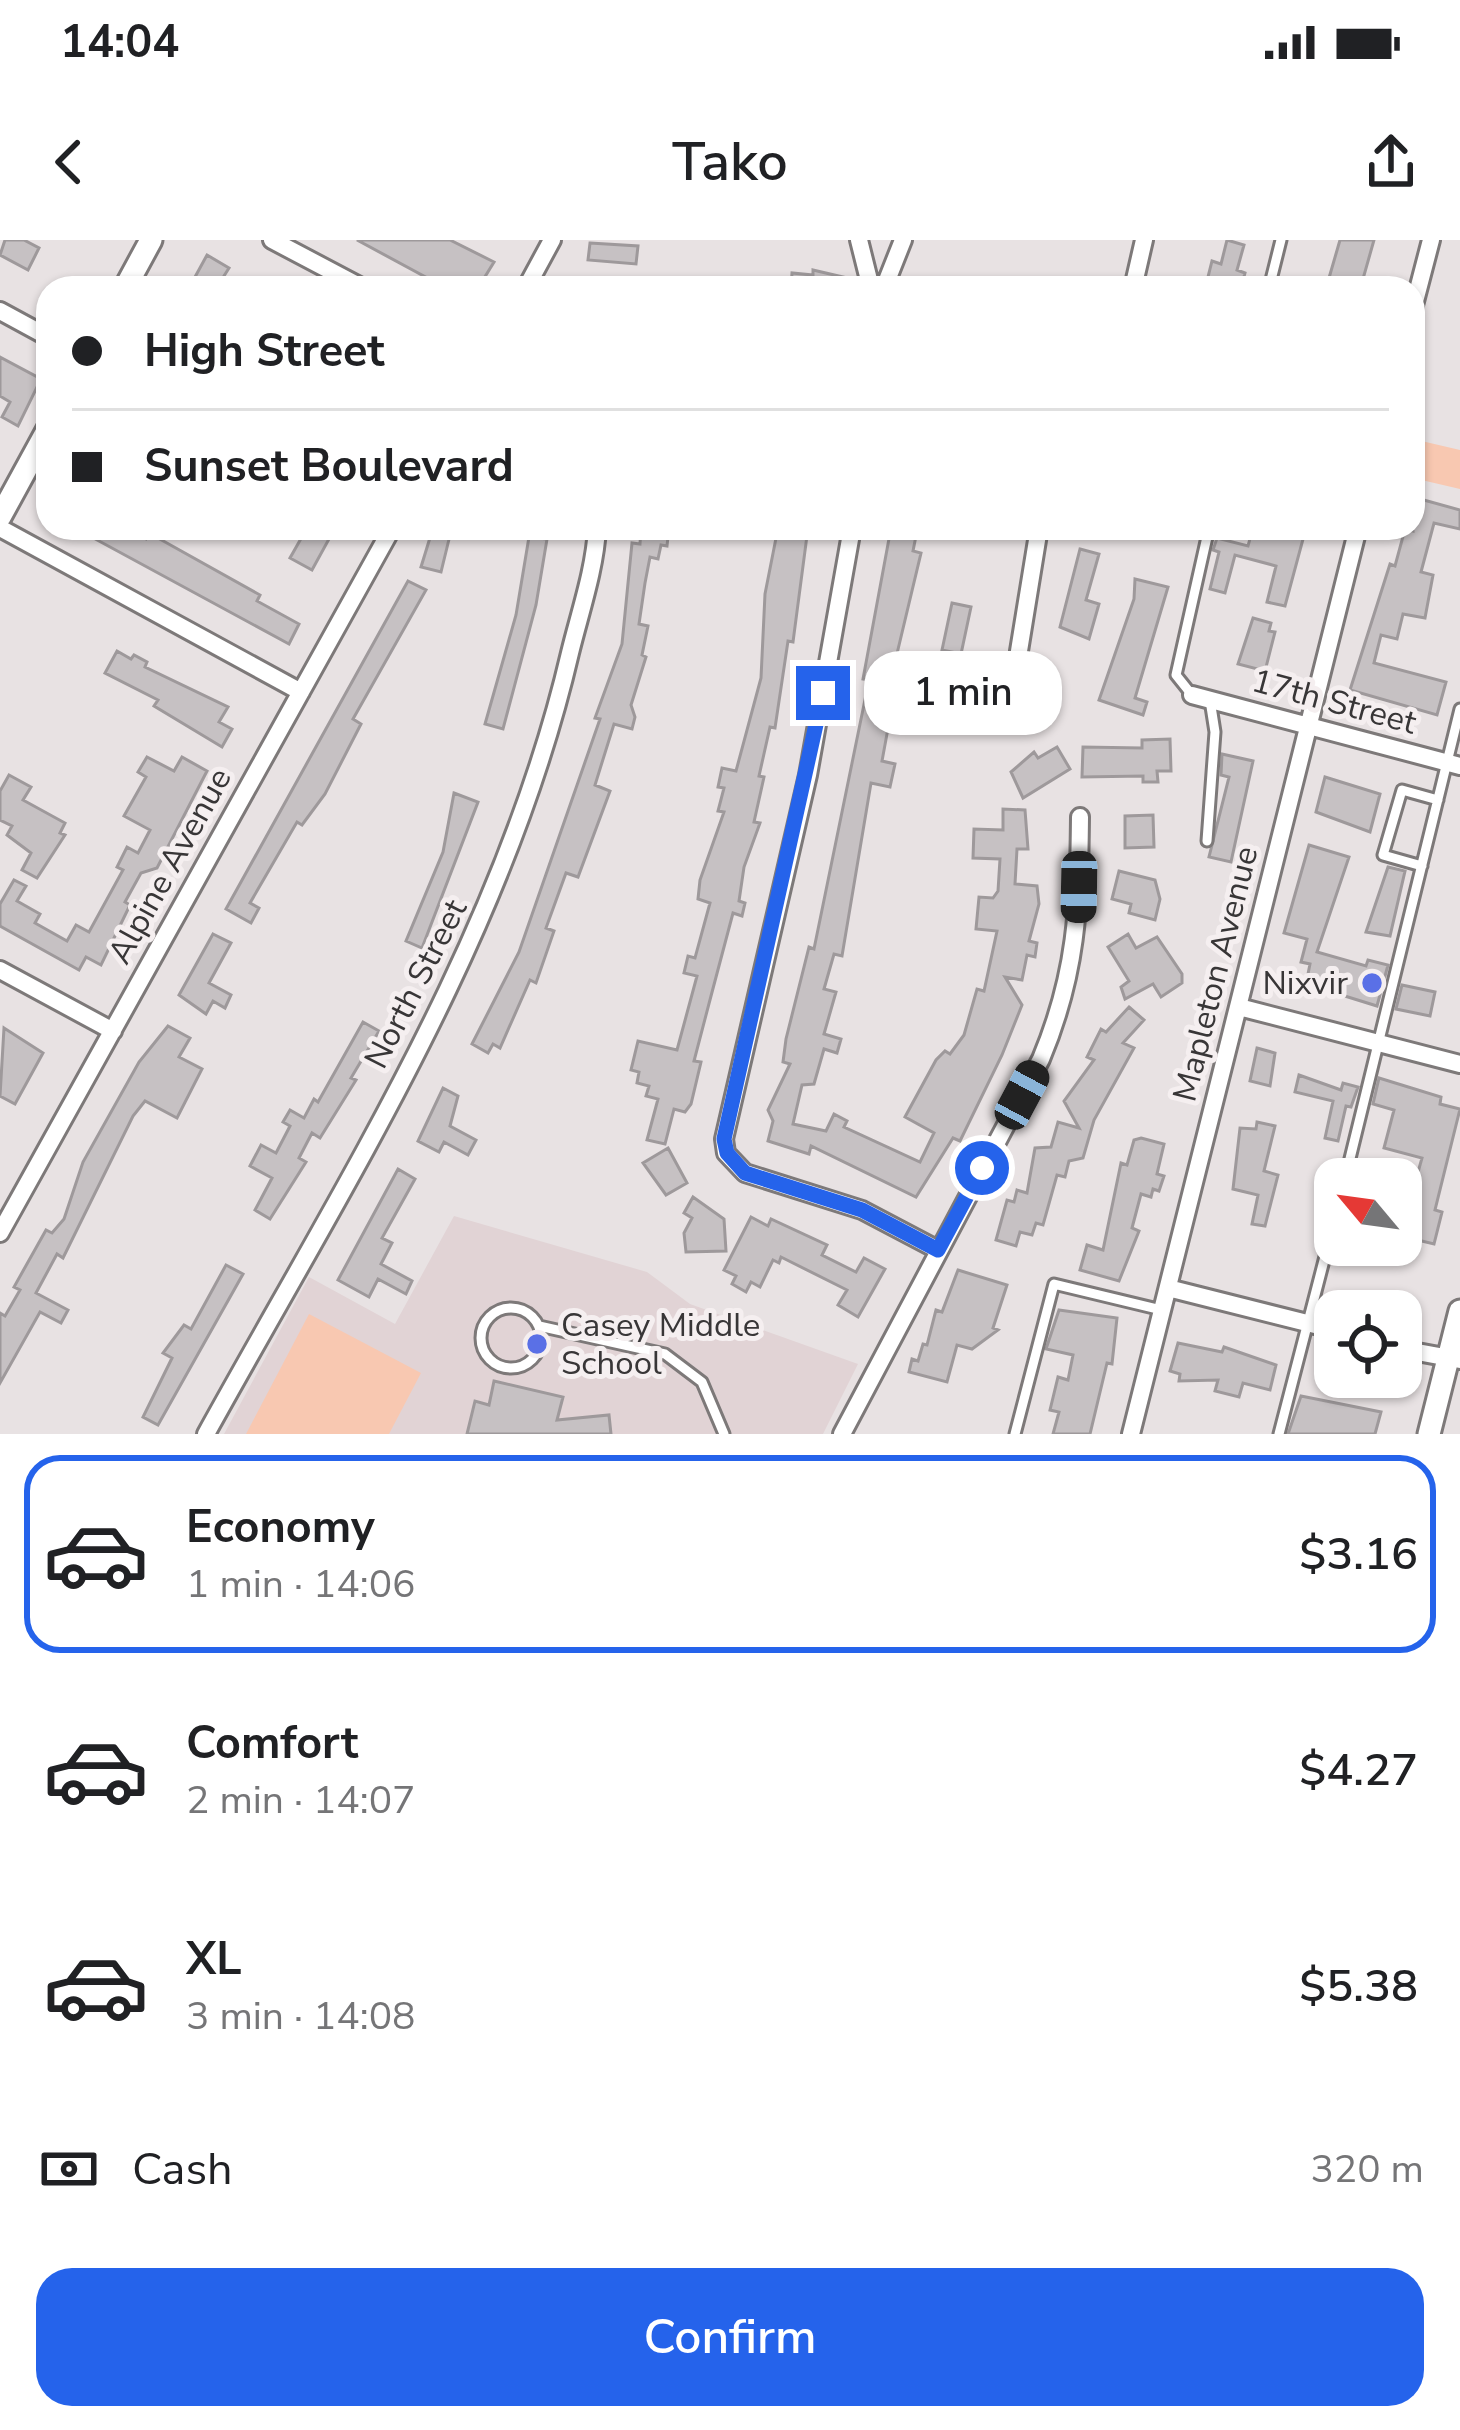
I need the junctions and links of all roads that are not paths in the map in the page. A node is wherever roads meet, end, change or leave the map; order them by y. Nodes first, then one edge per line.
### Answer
1 (152, 240) edge
2 (272, 240) edge
3 (552, 240) edge
4 (859, 240) edge
5 (903, 240) edge
6 (1144, 240) edge
7 (1281, 240) edge
8 (1432, 240) edge
9 (305, 248) edge
10 (132, 276) edge
11 (346, 276) edge
12 (532, 276) edge
13 (869, 276) edge
14 (889, 276) edge
15 (1136, 276) edge
16 (1272, 276) edge
17 (1422, 276) edge
18 (0, 311) edge
19 (36, 331) edge
20 (36, 451) edge
21 (0, 517) edge
22 (0, 528) edge
23 (385, 540) edge
24 (594, 540) edge
25 (850, 540) edge
26 (1037, 540) edge
27 (1206, 540) edge
28 (1355, 540) edge
29 (1019, 651) dead end
30 (301, 692) junction
31 (1201, 698) junction
32 (1460, 710) edge
33 (1310, 727) junction
34 (1454, 764) edge
35 (1438, 800) junction
36 (1080, 817) dead end
37 (1207, 841) dead end
38 (1422, 866) junction
39 (0, 970) edge
40 (1239, 1007) junction
41 (113, 1031) junction
42 (1379, 1044) junction
43 (1460, 1064) edge
44 (1350, 1158) edge
45 (0, 1233) edge
46 (938, 1250) junction
47 (1323, 1266) edge
48 (1168, 1288) junction
49 (1162, 1310) junction
50 (1460, 1311) edge
51 (1309, 1323) junction
52 (1314, 1324) edge
53 (539, 1326) junction
54 (1422, 1352) edge
55 (1454, 1359) edge
56 (206, 1434) edge
57 (724, 1434) edge
58 (842, 1434) edge
59 (1015, 1434) edge
60 (1131, 1434) edge
61 (1279, 1434) edge
62 (1429, 1434) edge

1 - 10 street
2 - 9 street
3 - 12 street
4 - 13 street
5 - 14 street
6 - 15 street
7 - 16 lane
8 - 17 street
9 - 11 street
18 - 19 street
20 - 21 street
22 - 30 street
23 - 30 street, Alpine Avenue
24 - 56 street, North Street
25 - 46 street
26 - 29 street
27 - 31 lane
28 - 33 street, Mapleton Avenue
30 - 41 street, Alpine Avenue
31 - 33 street, 17th Street
31 - 37 lane
32 - 34 lane
33 - 34 street, 17th Street
33 - 40 street, Mapleton Avenue
34 - 35 lane
35 - 38 lane
35 - 38 lane
36 - 46 street
38 - 42 lane
39 - 41 street
40 - 42 street
40 - 48 street, Mapleton Avenue
41 - 45 street, Alpine Avenue
42 - 43 street
42 - 44 lane
46 - 58 street
47 - 51 lane
48 - 49 street, Mapleton Avenue
48 - 51 street
49 - 59 lane
49 - 60 street, Mapleton Avenue
50 - 55 street
51 - 52 street
51 - 61 lane
53 - 53 lane
53 - 57 lane
54 - 55 street
55 - 62 street

